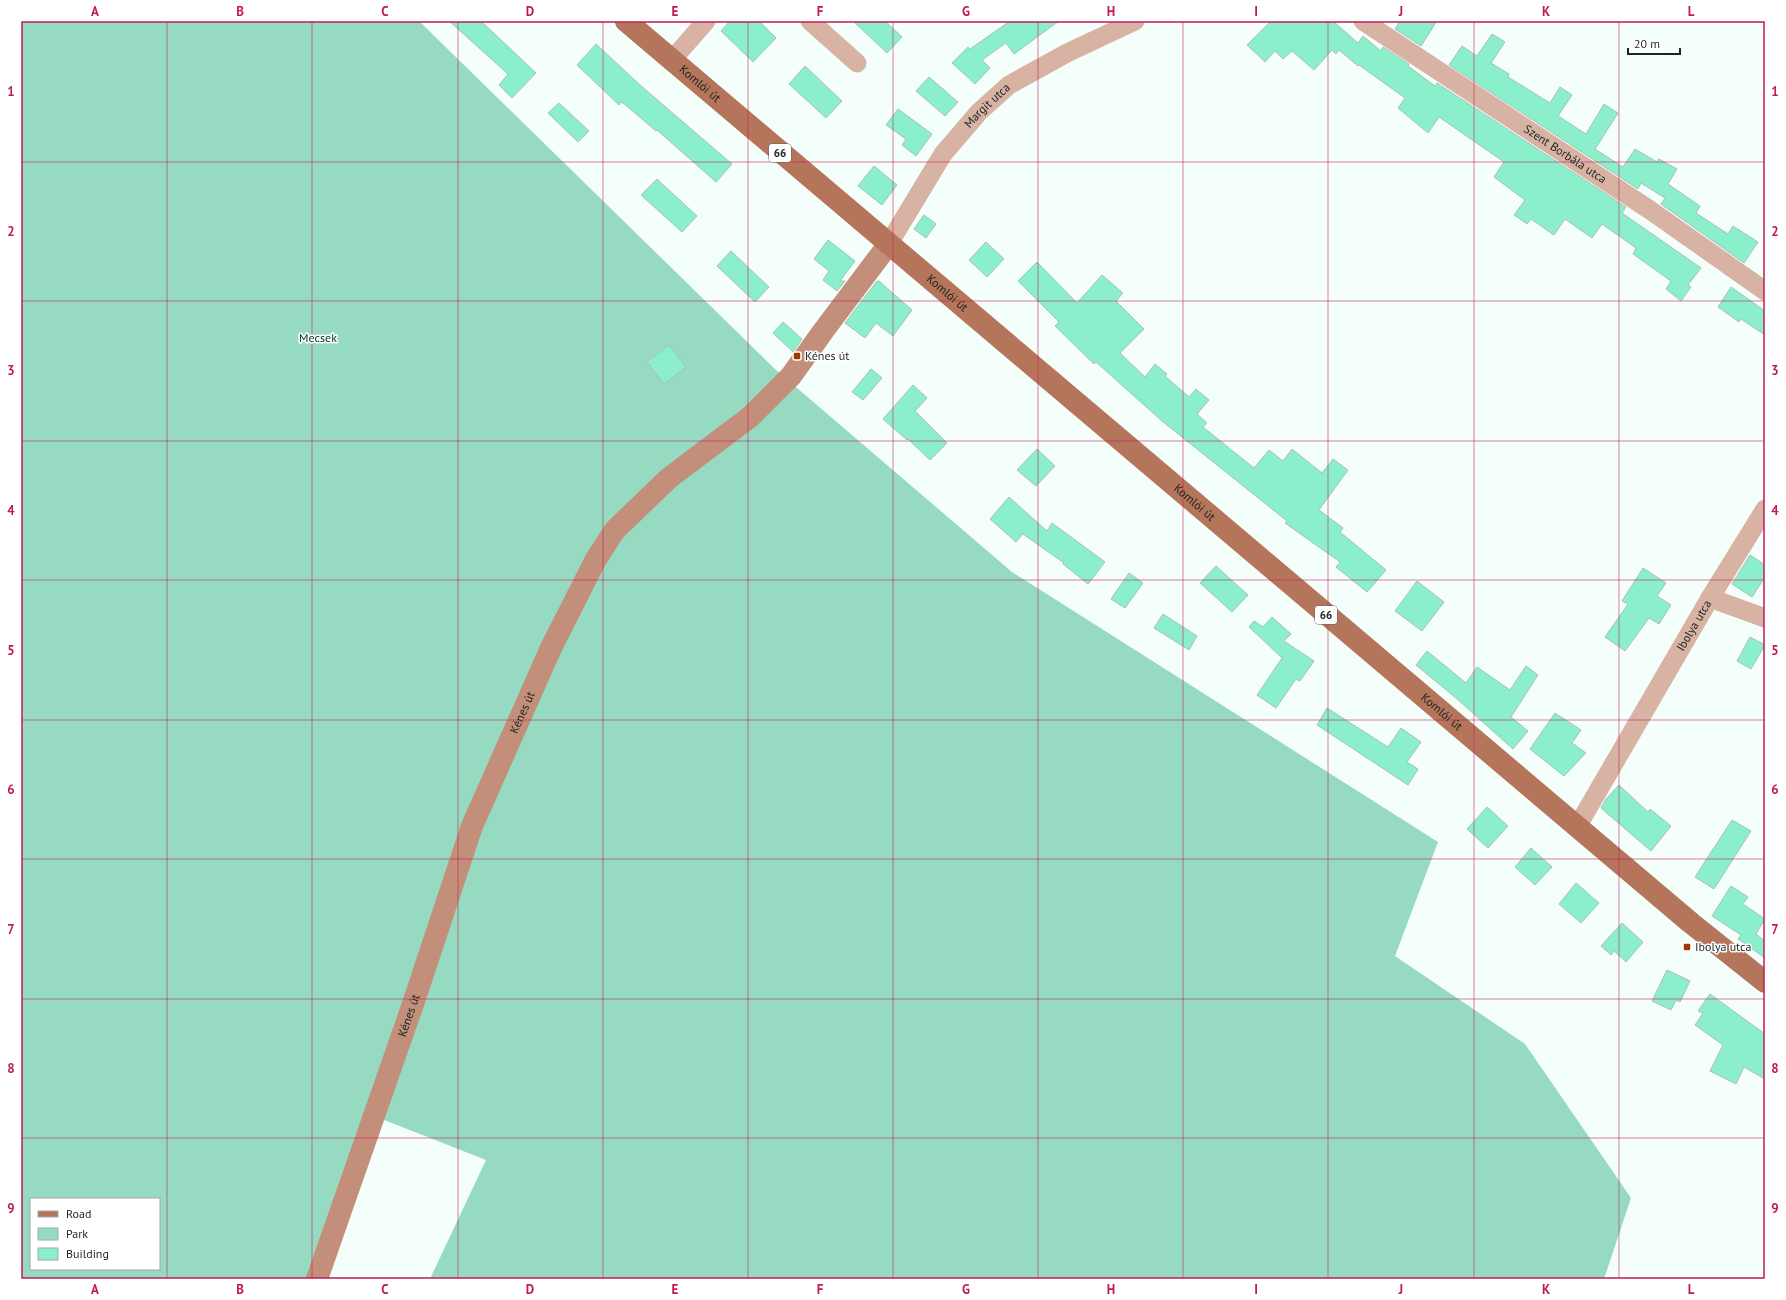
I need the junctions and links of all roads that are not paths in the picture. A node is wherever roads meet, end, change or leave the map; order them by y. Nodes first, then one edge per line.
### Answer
1 (626, 21) edge
2 (706, 21) edge
3 (810, 21) edge
4 (1135, 21) edge
5 (1364, 21) edge
6 (671, 61) junction
7 (857, 63) dead end
8 (888, 245) junction
9 (1765, 291) edge
10 (1765, 509) edge
11 (1710, 598) junction
12 (1765, 618) edge
13 (1577, 827) junction
14 (1765, 982) edge
15 (317, 1279) edge

1 - 6 main road, Komlói út / 66
2 - 6 street
3 - 7 street
4 - 8 street, Margit utca
5 - 9 street, Szent Borbála utca
6 - 8 main road, Komlói út / 66
8 - 13 main road, Komlói út / 66
8 - 15 street, Kénes út
10 - 11 street, Ibolya utca
11 - 12 street
11 - 13 street, Ibolya utca
13 - 14 main road, Komlói út / 66

